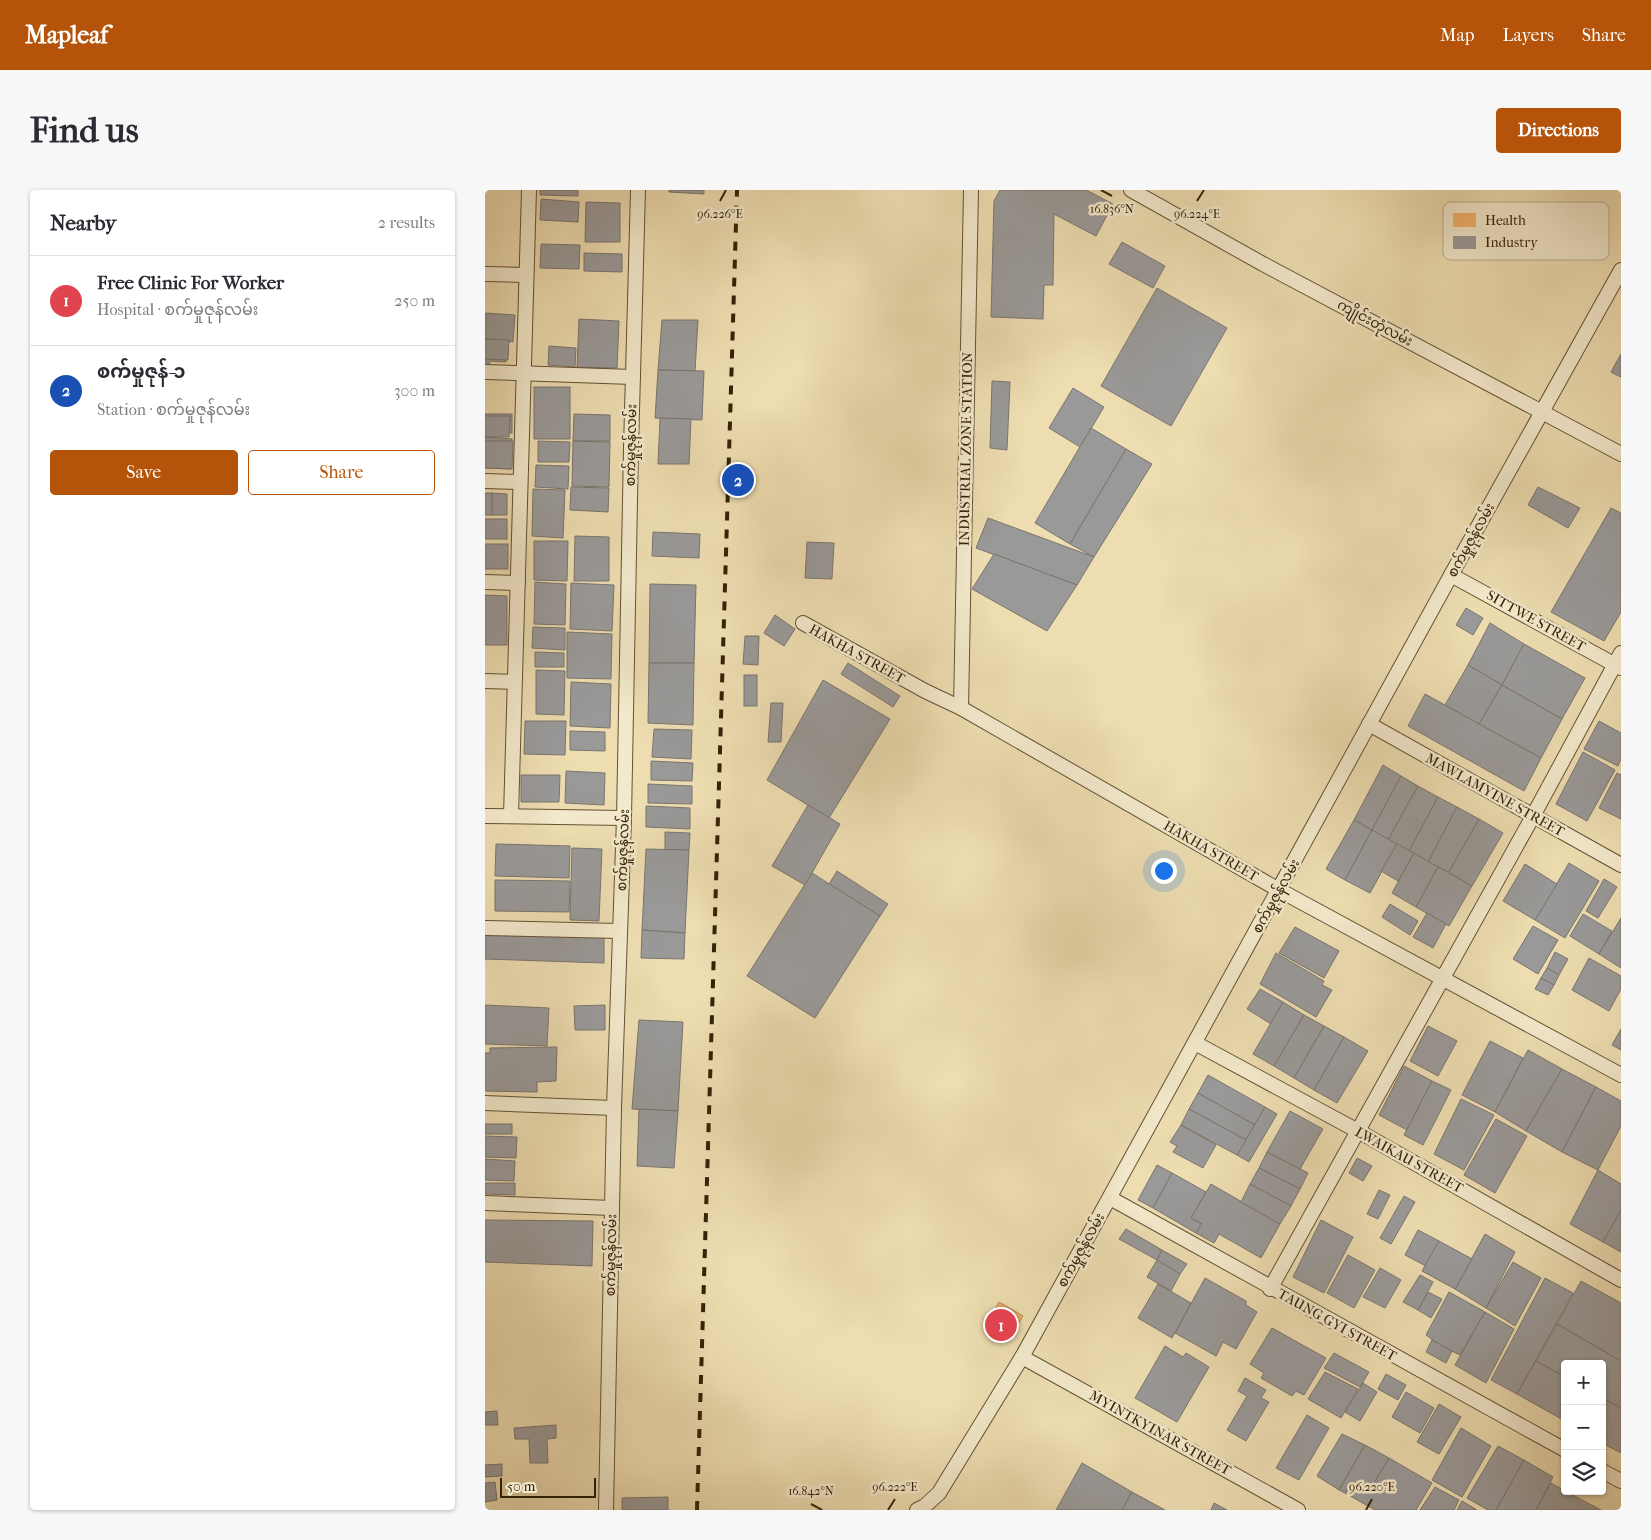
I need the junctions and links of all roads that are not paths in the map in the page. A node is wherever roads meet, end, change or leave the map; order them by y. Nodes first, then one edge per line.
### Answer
1 (529, 190) edge
2 (638, 190) edge
3 (971, 190) edge
4 (1131, 190) edge
5 (1621, 270) edge
6 (485, 274) edge
7 (526, 275) junction
8 (485, 372) edge
9 (523, 374) junction
10 (633, 377) junction
11 (1543, 411) junction
12 (1621, 454) edge
13 (485, 481) edge
14 (520, 482) junction
15 (1451, 575) junction
16 (485, 582) edge
17 (517, 583) junction
18 (803, 623) dead end
19 (1619, 662) edge
20 (485, 682) edge
21 (515, 682) junction
22 (961, 708) junction
23 (1369, 724) junction
24 (485, 816) edge
25 (511, 816) junction
26 (1533, 816) junction
27 (624, 818) junction
28 (1621, 865) edge
29 (1279, 890) junction
30 (485, 928) edge
31 (620, 931) junction
32 (1443, 978) junction
33 (1195, 1043) junction
34 (1621, 1075) edge
35 (485, 1104) edge
36 (614, 1108) junction
37 (1358, 1132) junction
38 (1110, 1198) junction
39 (485, 1203) edge
40 (612, 1208) junction
41 (1621, 1280) edge
42 (1271, 1289) junction
43 (1022, 1357) junction
44 (1561, 1448) edge
45 (1606, 1473) edge
46 (1621, 1481) edge
47 (606, 1510) edge
48 (917, 1510) edge
49 (1298, 1510) edge

1 - 7 street
2 - 10 street, စက်မှုဇုန်လမ်း
3 - 22 street, INDUSTRIAL ZONE STATION
4 - 11 street, ကျိုင်းတုံလမ်း
5 - 11 street, စက်မှုဇုန်လမ်း
6 - 7 street
7 - 9 street
8 - 9 street
9 - 10 street
9 - 14 street
10 - 27 street, စက်မှုဇုန်လမ်း
11 - 12 street, ကျိုင်းတုံလမ်း
11 - 15 street, စက်မှုဇုန်လမ်း
13 - 14 street
14 - 17 street
15 - 19 street, SITTWE STREET
15 - 23 street, စက်မှုဇုန်လမ်း
16 - 17 street
17 - 21 street
18 - 22 street, HAKHA STREET
19 - 26 street
20 - 21 street
21 - 25 street
22 - 29 street, HAKHA STREET
23 - 26 street, MAWLAMYINE STREET
23 - 29 street, စက်မှုဇုန်လမ်း
24 - 25 street
25 - 27 street
26 - 28 street, MAWLAMYINE STREET
26 - 32 street
27 - 31 street, စက်မှုဇုန်လမ်း
29 - 32 street, HAKHA STREET
29 - 33 street, စက်မှုဇုန်လမ်း
30 - 31 street
31 - 36 street, စက်မှုဇုန်လမ်း
32 - 34 street, HAKHA STREET
32 - 37 street
33 - 37 street, LWAIKAU STREET
33 - 38 street, စက်မှုဇုန်လမ်း
35 - 36 street
36 - 40 street, စက်မှုဇုန်လမ်း
37 - 41 street, LWAIKAU STREET
37 - 42 street
38 - 42 street, TAUNG GYI STREET
38 - 43 street, စက်မှုဇုန်လမ်း
39 - 40 street
40 - 47 street, စက်မှုဇုန်လမ်း
42 - 44 street, TAUNG GYI STREET
43 - 48 street, စက်မှုဇုန်လမ်း
43 - 49 street, MYINTKYINAR STREET
45 - 46 street

